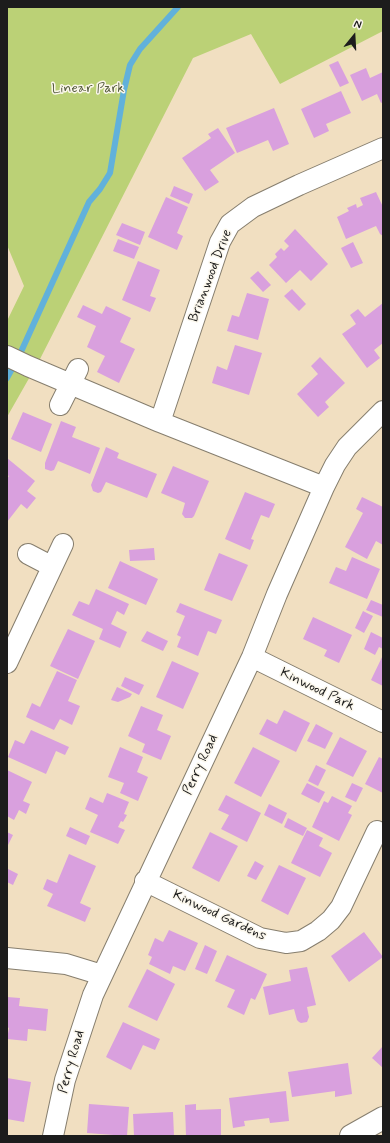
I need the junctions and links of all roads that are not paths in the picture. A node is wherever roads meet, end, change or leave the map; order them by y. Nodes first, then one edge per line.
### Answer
1 (383, 148) edge
2 (7, 356) edge
3 (74, 377) junction
4 (60, 405) dead end
5 (383, 411) edge
6 (160, 422) junction
7 (324, 487) junction
8 (63, 544) dead end
9 (28, 554) dead end
10 (51, 566) junction
11 (252, 657) junction
12 (7, 663) edge
13 (383, 722) edge
14 (377, 831) dead end
15 (145, 881) junction
16 (7, 958) edge
17 (102, 975) junction
18 (383, 1118) edge
19 (53, 1136) edge
20 (351, 1136) edge

1 - 6 street, Brianwood Drive
2 - 3 street
3 - 4 street
3 - 6 street
5 - 7 street, Perry Road
6 - 7 street
7 - 11 street, Perry Road
8 - 10 street
9 - 10 street
10 - 12 street
11 - 13 street, Kinwood Park
11 - 15 street, Perry Road
14 - 15 street, Kinwood Gardens
15 - 17 street, Perry Road
16 - 17 street
17 - 19 street, Perry Road
18 - 20 street

